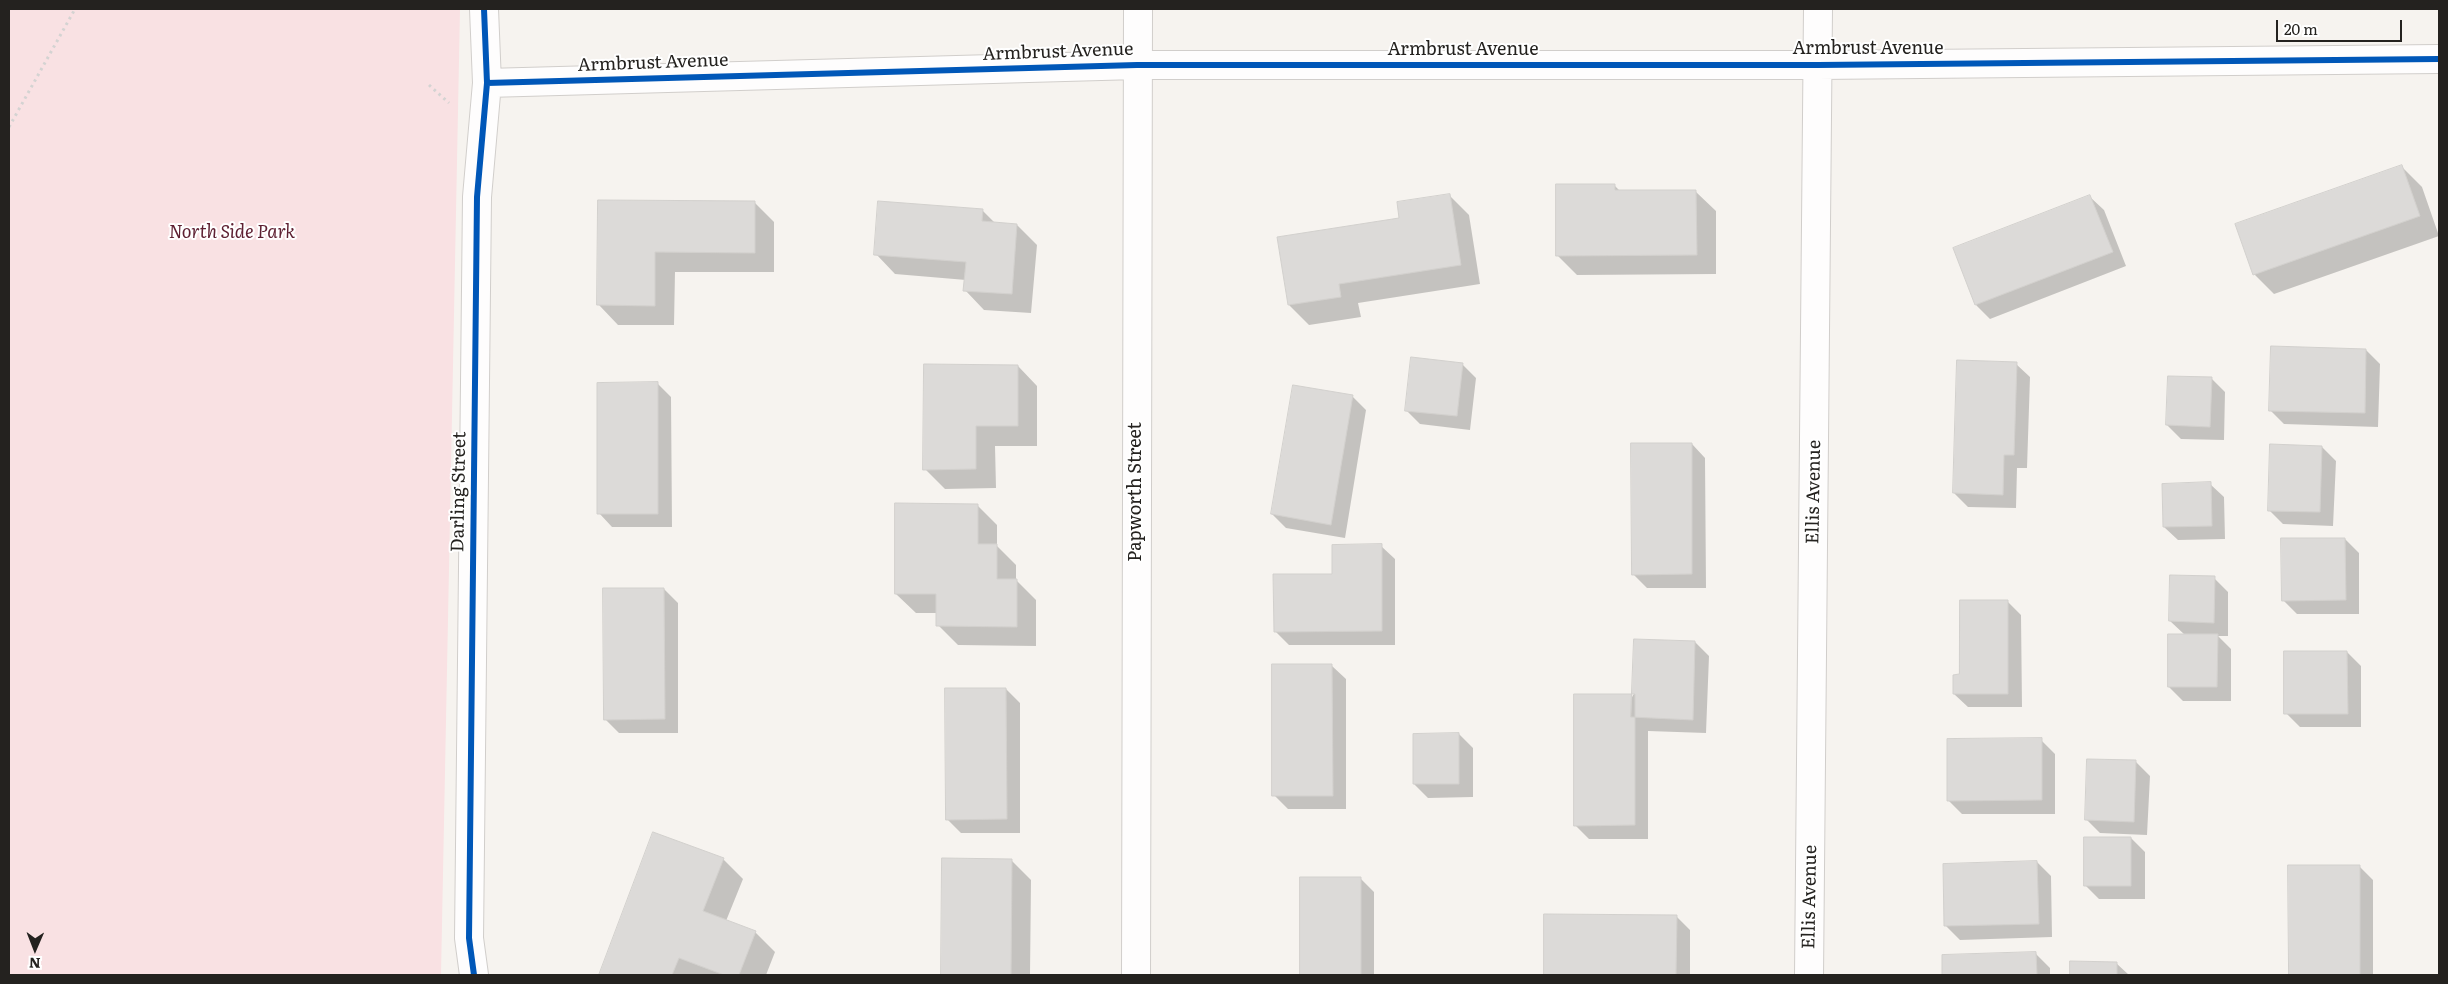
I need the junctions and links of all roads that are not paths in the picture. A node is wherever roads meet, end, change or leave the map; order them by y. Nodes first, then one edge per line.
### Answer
1 (484, 9) edge
2 (1138, 9) edge
3 (1818, 9) edge
4 (2439, 59) edge
5 (1137, 65) junction
6 (1818, 65) junction
7 (487, 83) junction
8 (474, 975) edge
9 (1136, 975) edge
10 (1809, 975) edge

1 - 7 street, Darling Street
2 - 5 street, Papworth Street
3 - 6 street, Ellis Avenue
4 - 6 street, Armbrust Avenue
5 - 6 street, Armbrust Avenue
5 - 7 street, Armbrust Avenue
5 - 9 street, Papworth Street
6 - 10 street, Ellis Avenue
7 - 8 street, Darling Street

